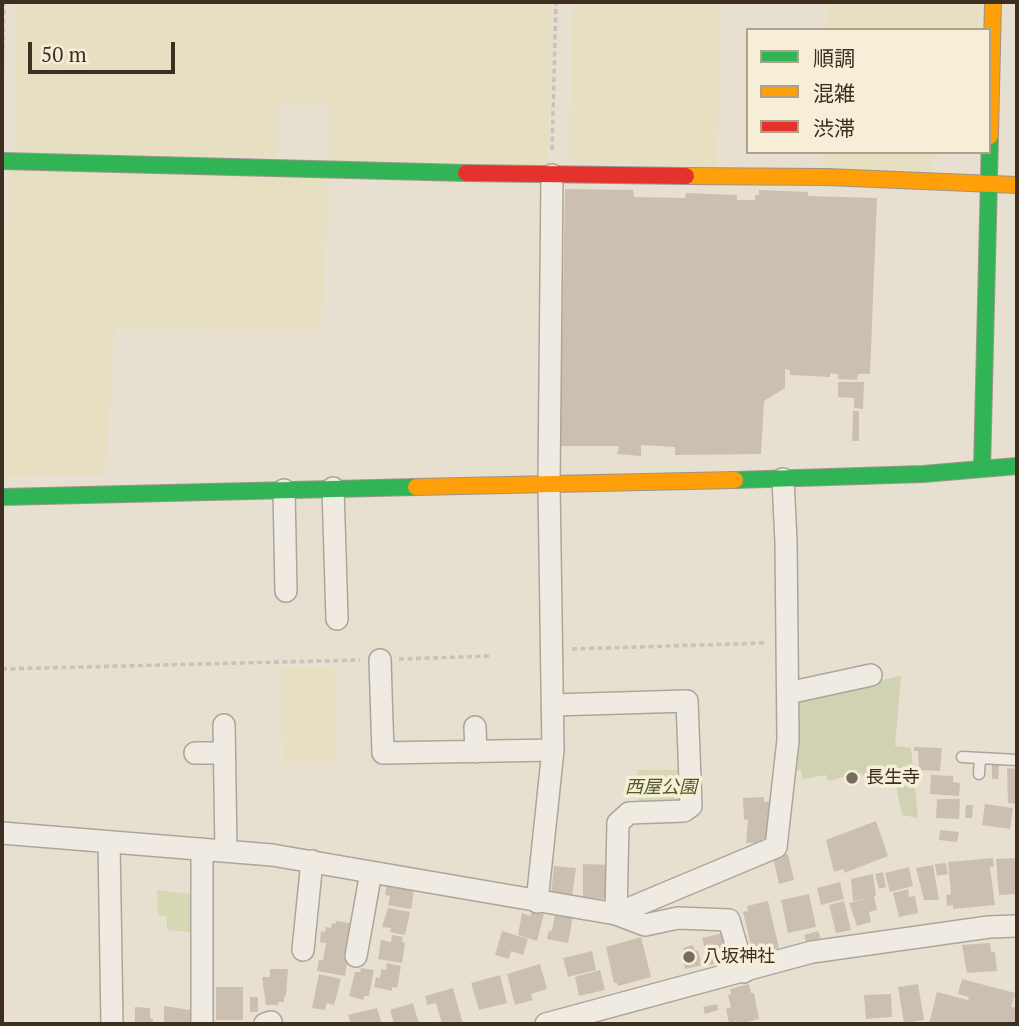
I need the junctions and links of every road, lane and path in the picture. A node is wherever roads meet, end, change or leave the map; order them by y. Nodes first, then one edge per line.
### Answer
1 (4, 2) edge
2 (556, 2) edge
3 (993, 2) edge
4 (2, 100) edge
5 (991, 123) edge
6 (990, 154) edge
7 (2, 161) edge
8 (552, 175) junction
9 (990, 184) junction
10 (1017, 185) edge
11 (1017, 466) edge
12 (982, 469) junction
13 (783, 478) junction
14 (549, 484) junction
15 (333, 488) junction
16 (284, 490) junction
17 (2, 497) edge
18 (286, 591) dead end
19 (337, 619) dead end
20 (787, 643) junction
21 (552, 650) junction
22 (490, 656) dead end
23 (380, 660) junction
24 (2, 669) edge
25 (871, 675) dead end
26 (788, 693) junction
27 (553, 705) junction
28 (224, 725) dead end
29 (475, 727) dead end
30 (553, 750) junction
31 (476, 752) junction
32 (195, 753) dead end
33 (225, 753) junction
34 (962, 757) dead end
35 (980, 758) junction
36 (1017, 760) edge
37 (979, 774) dead end
38 (2, 833) edge
39 (109, 842) junction
40 (202, 849) junction
41 (226, 850) junction
42 (312, 861) junction
43 (371, 872) junction
44 (537, 902) junction
45 (616, 914) junction
46 (1017, 926) edge
47 (303, 950) dead end
48 (356, 956) dead end
49 (744, 972) junction
50 (112, 1024) edge
51 (202, 1024) edge
52 (546, 1024) edge

1 - 4 path
2 - 8 path
3 - 5 street
6 - 9 street
7 - 8 street
8 - 9 street
8 - 14 street
9 - 10 street
9 - 12 street
11 - 12 street
12 - 13 street
13 - 14 street
13 - 20 street
14 - 15 street
14 - 21 street
15 - 16 street
15 - 19 street
16 - 17 street
16 - 18 street
20 - 21 path
20 - 26 street
21 - 27 street
22 - 23 path
23 - 24 path
23 - 31 street
25 - 26 street
26 - 45 street
27 - 30 street
27 - 45 street
28 - 33 street
29 - 31 street
30 - 31 street
30 - 44 street
32 - 33 street
33 - 41 street
34 - 35 lane
35 - 36 lane
35 - 37 lane
38 - 39 street
39 - 40 street
39 - 50 street
40 - 41 street
40 - 51 street
41 - 42 street
42 - 43 street
42 - 47 street
43 - 44 street
43 - 48 street
44 - 45 street
45 - 49 street
46 - 49 street
49 - 52 street

